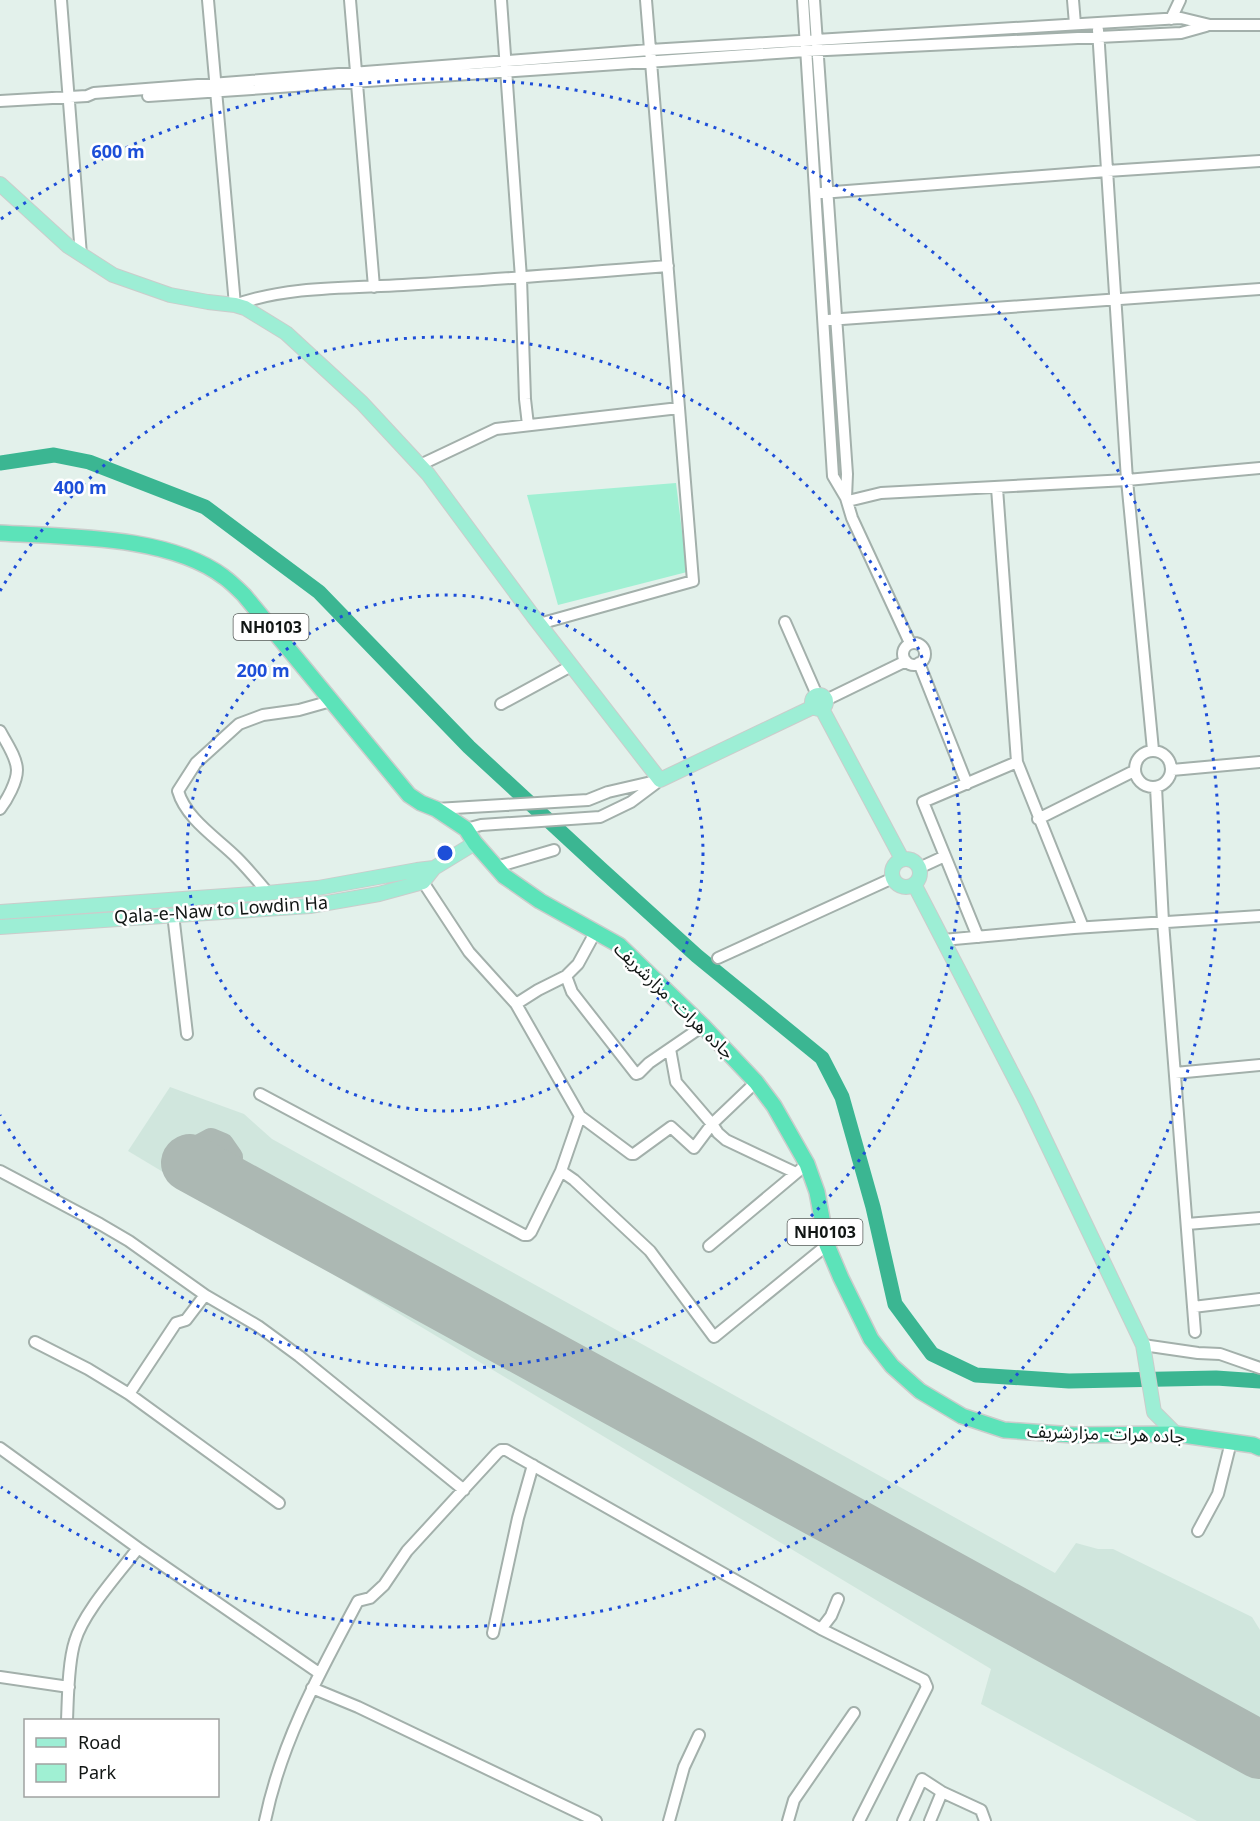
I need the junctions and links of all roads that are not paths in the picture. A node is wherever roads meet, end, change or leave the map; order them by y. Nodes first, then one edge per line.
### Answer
1 (61, 0) edge
2 (208, 0) edge
3 (350, 0) edge
4 (501, 0) edge
5 (646, 0) edge
6 (803, 0) edge
7 (814, 0) edge
8 (1073, 0) edge
9 (1180, 0) edge
10 (1171, 19) junction
11 (1098, 23) junction
12 (1075, 24) junction
13 (1210, 25) junction
14 (1260, 25) edge
15 (1098, 36) junction
16 (812, 46) junction
17 (651, 55) junction
18 (505, 66) junction
19 (356, 76) junction
20 (216, 87) junction
21 (69, 98) junction
22 (0, 101) edge
23 (1260, 161) edge
24 (1107, 171) junction
25 (0, 184) edge
26 (815, 194) junction
27 (827, 194) junction
28 (81, 255) junction
29 (668, 266) junction
30 (521, 278) junction
31 (374, 287) junction
32 (1260, 289) edge
33 (1116, 299) junction
34 (235, 305) junction
35 (822, 320) junction
36 (836, 320) junction
37 (841, 392) junction
38 (827, 393) junction
39 (679, 408) junction
40 (528, 425) junction
41 (420, 465) junction
42 (1260, 468) edge
43 (1127, 480) junction
44 (997, 488) junction
45 (847, 500) junction
46 (0, 533) edge
47 (785, 622) dead end
48 (539, 624) junction
49 (910, 643) junction
50 (906, 661) junction
51 (919, 663) junction
52 (571, 666) junction
53 (331, 701) junction
54 (820, 703) junction
55 (501, 704) dead end
56 (0, 731) edge
57 (1153, 750) junction
58 (1017, 762) junction
59 (1260, 762) edge
60 (1172, 770) junction
61 (1134, 771) junction
62 (660, 780) junction
63 (967, 784) junction
64 (1156, 788) junction
65 (0, 809) edge
66 (436, 809) junction
67 (1038, 819) junction
68 (466, 829) junction
69 (475, 843) junction
70 (554, 850) dead end
71 (945, 856) junction
72 (902, 859) junction
73 (496, 867) junction
74 (434, 868) junction
75 (919, 868) junction
76 (893, 878) junction
77 (423, 882) junction
78 (914, 884) junction
79 (268, 893) junction
80 (213, 897) junction
81 (0, 912) edge
82 (214, 912) junction
83 (173, 915) junction
84 (1260, 916) edge
85 (1163, 922) junction
86 (0, 927) edge
87 (1083, 927) junction
88 (596, 931) junction
89 (978, 937) junction
90 (943, 940) junction
91 (718, 958) dead end
92 (566, 976) junction
93 (516, 1004) junction
94 (703, 1026) junction
95 (188, 1034) dead end
96 (670, 1049) junction
97 (1260, 1065) edge
98 (1175, 1073) junction
99 (756, 1082) junction
100 (260, 1094) dead end
101 (580, 1116) junction
102 (712, 1124) junction
103 (802, 1168) junction
104 (0, 1171) edge
105 (561, 1171) junction
106 (1260, 1218) edge
107 (1187, 1224) junction
108 (827, 1245) junction
109 (709, 1246) dead end
110 (205, 1295) junction
111 (1260, 1299) edge
112 (1193, 1307) junction
113 (1195, 1332) dead end
114 (35, 1342) dead end
115 (1143, 1345) junction
116 (1260, 1368) edge
117 (129, 1394) junction
118 (1176, 1434) junction
119 (1231, 1442) junction
120 (0, 1448) edge
121 (1260, 1448) edge
122 (533, 1465) junction
123 (464, 1490) junction
124 (279, 1503) dead end
125 (1198, 1531) dead end
126 (138, 1548) junction
127 (838, 1599) dead end
128 (821, 1629) junction
129 (493, 1633) dead end
130 (319, 1673) junction
131 (0, 1677) edge
132 (69, 1687) junction
133 (312, 1688) junction
134 (854, 1713) dead end
135 (67, 1719) edge
136 (699, 1735) dead end
137 (942, 1792) junction
138 (265, 1821) edge
139 (596, 1821) edge
140 (669, 1821) edge
141 (788, 1821) edge
142 (859, 1821) edge
143 (903, 1821) edge
144 (930, 1821) edge
145 (985, 1821) edge

1 - 21 street
2 - 20 street
3 - 19 street
4 - 18 street
5 - 17 street
6 - 16 street
7 - 16 street
8 - 12 street
9 - 10 street
10 - 11 street
10 - 13 street
11 - 12 street
11 - 15 street
12 - 16 street
13 - 14 street
13 - 15 street
15 - 16 street
15 - 24 street
16 - 17 street
16 - 26 street
16 - 27 street
17 - 18 street
17 - 29 street
18 - 19 street
18 - 30 street
19 - 20 street
19 - 31 street
20 - 21 street
20 - 34 street
21 - 22 street
21 - 28 street
23 - 24 street
24 - 27 street
24 - 33 street
25 - 28 main road
26 - 27 street
26 - 35 street
27 - 36 street
28 - 34 main road
29 - 30 street
29 - 39 street
30 - 31 street
30 - 40 street
31 - 34 street
32 - 33 street
33 - 36 street
33 - 43 street
34 - 41 main road
35 - 36 street
35 - 38 street
36 - 37 street
37 - 38 street
37 - 45 street
38 - 45 street
39 - 40 street
39 - 48 street
40 - 41 street
41 - 48 main road
42 - 43 street
43 - 44 street
43 - 57 street
44 - 45 street
44 - 58 street
45 - 49 street
46 - 53 highway, جاده هرات- مزارشریف / NH0103
47 - 54 street
48 - 52 main road
49 - 50 street
49 - 51 street
50 - 51 street
50 - 54 street
51 - 63 street
52 - 55 street
52 - 62 main road
53 - 66 highway, جاده هرات- مزارشریف / NH0103
53 - 79 street
54 - 62 main road
54 - 72 main road
56 - 65 street
57 - 60 street
57 - 61 street
58 - 63 street
58 - 67 street
59 - 60 street
60 - 64 street
61 - 64 street
61 - 67 street
62 - 66 street
62 - 68 street
63 - 71 street
64 - 85 street
66 - 68 highway, جاده هرات- مزارشریف / NH0103
67 - 87 street
68 - 69 highway, جاده هرات- مزارشریف / NH0103
69 - 73 highway, جاده هرات- مزارشریف / NH0103
69 - 74 main road, Qala-e-Naw to Lowdin Ha
70 - 73 street
71 - 75 street
71 - 89 street
72 - 75 main road
72 - 76 main road
73 - 88 highway, جاده هرات- مزارشریف / NH0103
74 - 77 main road, Qala-e-Naw to Lowdin Ha
74 - 79 main road, Qala-e-Naw to Lowdin Ha
75 - 78 main road
76 - 78 main road
76 - 91 street
77 - 82 main road, Qala-e-Naw to Lowdin Ha
77 - 93 street
78 - 90 main road
79 - 80 main road, Qala-e-Naw to Lowdin Ha
80 - 81 main road, Qala-e-Naw to Lowdin Ha
80 - 82 main road
82 - 83 main road, Qala-e-Naw to Lowdin Ha
83 - 86 main road, Qala-e-Naw to Lowdin Ha
83 - 95 street
84 - 85 street
85 - 87 street
85 - 98 street
87 - 89 street
88 - 92 street
88 - 94 highway, جاده هرات- مزارشریف / NH0103
89 - 90 street
90 - 115 main road
92 - 93 street
92 - 96 street
93 - 101 street
94 - 96 street
94 - 99 highway, جاده هرات- مزارشریف / NH0103
96 - 102 street
97 - 98 street
98 - 107 street
99 - 102 street
99 - 103 highway, جاده هرات- مزارشریف / NH0103
100 - 105 street
101 - 102 street
101 - 105 street
102 - 103 street
103 - 108 highway, جاده هرات- مزارشریف / NH0103
103 - 109 street
104 - 110 street
105 - 108 street
106 - 107 street
107 - 112 street
108 - 118 highway, جاده هرات- مزارشریف / NH0103
110 - 117 street
110 - 123 street
111 - 112 street
112 - 113 street
114 - 117 street
115 - 116 street
115 - 118 main road
117 - 124 street
118 - 119 highway, جاده هرات- مزارشریف / NH0103
119 - 121 highway, جاده هرات- مزارشریف / NH0103
119 - 125 street
120 - 126 street
122 - 123 street
122 - 128 street
122 - 129 street
123 - 130 street
126 - 130 street
126 - 132 street
127 - 128 street
128 - 142 street
130 - 133 street
131 - 132 street
132 - 135 street
133 - 138 street
133 - 139 street
134 - 141 street
136 - 140 street
137 - 143 street
137 - 144 street
137 - 145 street

